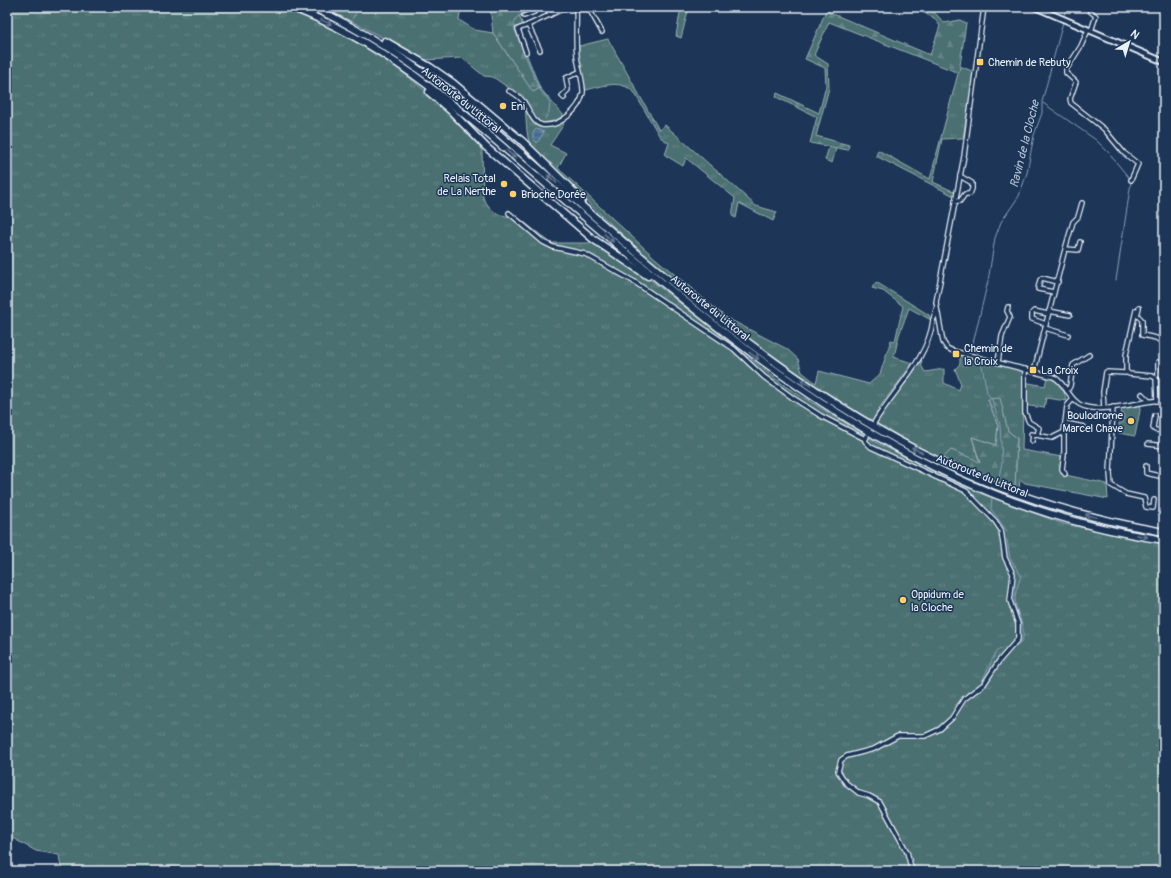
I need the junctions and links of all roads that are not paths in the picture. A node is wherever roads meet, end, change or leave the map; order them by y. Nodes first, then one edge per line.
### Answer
1 (290, 7) edge
2 (312, 7) edge
3 (316, 7) edge
4 (567, 7) edge
5 (576, 7) edge
6 (588, 7) edge
7 (984, 7) edge
8 (1035, 7) edge
9 (1090, 7) edge
10 (544, 8) edge
11 (534, 12) dead end
12 (529, 14) junction
13 (550, 15) junction
14 (524, 16) dead end
15 (533, 22) junction
16 (528, 24) junction
17 (1089, 30) junction
18 (602, 32) dead end
19 (378, 50) junction
20 (540, 50) dead end
21 (526, 52) dead end
22 (1164, 62) edge
23 (579, 72) junction
24 (509, 91) dead end
25 (564, 98) dead end
26 (960, 176) junction
27 (1131, 180) dead end
28 (955, 201) junction
29 (1082, 203) dead end
30 (509, 214) dead end
31 (1080, 242) dead end
32 (1066, 249) junction
33 (653, 265) junction
34 (1058, 282) junction
35 (1054, 292) junction
36 (1008, 307) dead end
37 (937, 311) junction
38 (1049, 313) junction
39 (1070, 315) dead end
40 (1045, 326) junction
41 (720, 331) junction
42 (1068, 335) dead end
43 (1164, 344) edge
44 (1089, 355) dead end
45 (998, 362) junction
46 (1158, 362) dead end
47 (1025, 369) junction
48 (1034, 371) junction
49 (1164, 372) edge
50 (1126, 373) junction
51 (1157, 376) junction
52 (1067, 391) junction
53 (1142, 394) dead end
54 (1073, 399) junction
55 (1157, 400) junction
56 (1164, 400) edge
57 (1149, 401) junction
58 (1113, 407) junction
59 (1104, 408) junction
60 (1155, 415) dead end
61 (874, 423) dead end
62 (1065, 424) junction
63 (1084, 427) dead end
64 (1064, 432) junction
65 (1153, 432) dead end
66 (1164, 432) edge
67 (1034, 435) junction
68 (1032, 441) dead end
69 (1148, 444) dead end
70 (1164, 446) edge
71 (1146, 466) dead end
72 (1065, 474) dead end
73 (1164, 478) edge
74 (1154, 500) dead end
75 (1164, 532) edge
76 (1164, 540) edge
77 (912, 871) edge

1 -> 19 highway, Autoroute du Littoral
33 -> 2 highway, Autoroute du Littoral
3 - 33 highway
4 - 13 street
5 - 23 street
6 - 18 street
7 - 26 street
8 - 17 main road
9 - 17 street
10 - 13 street
11 - 12 street
12 - 14 street
12 - 15 street
13 - 15 street
15 - 16 street
16 - 20 street
16 - 21 street
17 - 22 main road
17 - 27 street
19 -> 41 highway, Autoroute du Littoral
19 - 41 highway
23 - 24 street
23 - 25 street
26 - 28 street
26 - 28 street
28 - 37 street
29 - 32 street
30 - 77 street
31 - 32 street
32 - 34 street
75 -> 33 highway, Autoroute du Littoral
34 - 35 street
34 - 35 street
35 - 38 street
36 - 45 street
37 - 45 street
37 - 61 street
38 - 39 street
38 - 40 street
38 - 40 street
40 - 42 street
40 - 48 street
41 -> 76 highway, Autoroute du Littoral
43 - 50 street
44 - 52 street
45 - 47 street
46 - 51 street
47 - 48 street
47 - 67 street
48 - 52 street
49 - 51 street
50 - 51 street
50 - 59 street
51 - 55 street
52 - 54 street
53 - 57 street
54 - 59 street
54 - 62 street
55 - 56 street
55 - 57 street
57 - 58 street
58 - 59 street
58 - 74 street
60 - 66 street
62 - 63 street
62 - 64 street
64 - 67 street
64 - 72 street
65 - 66 street
67 - 68 street
69 - 70 street
71 - 73 street

